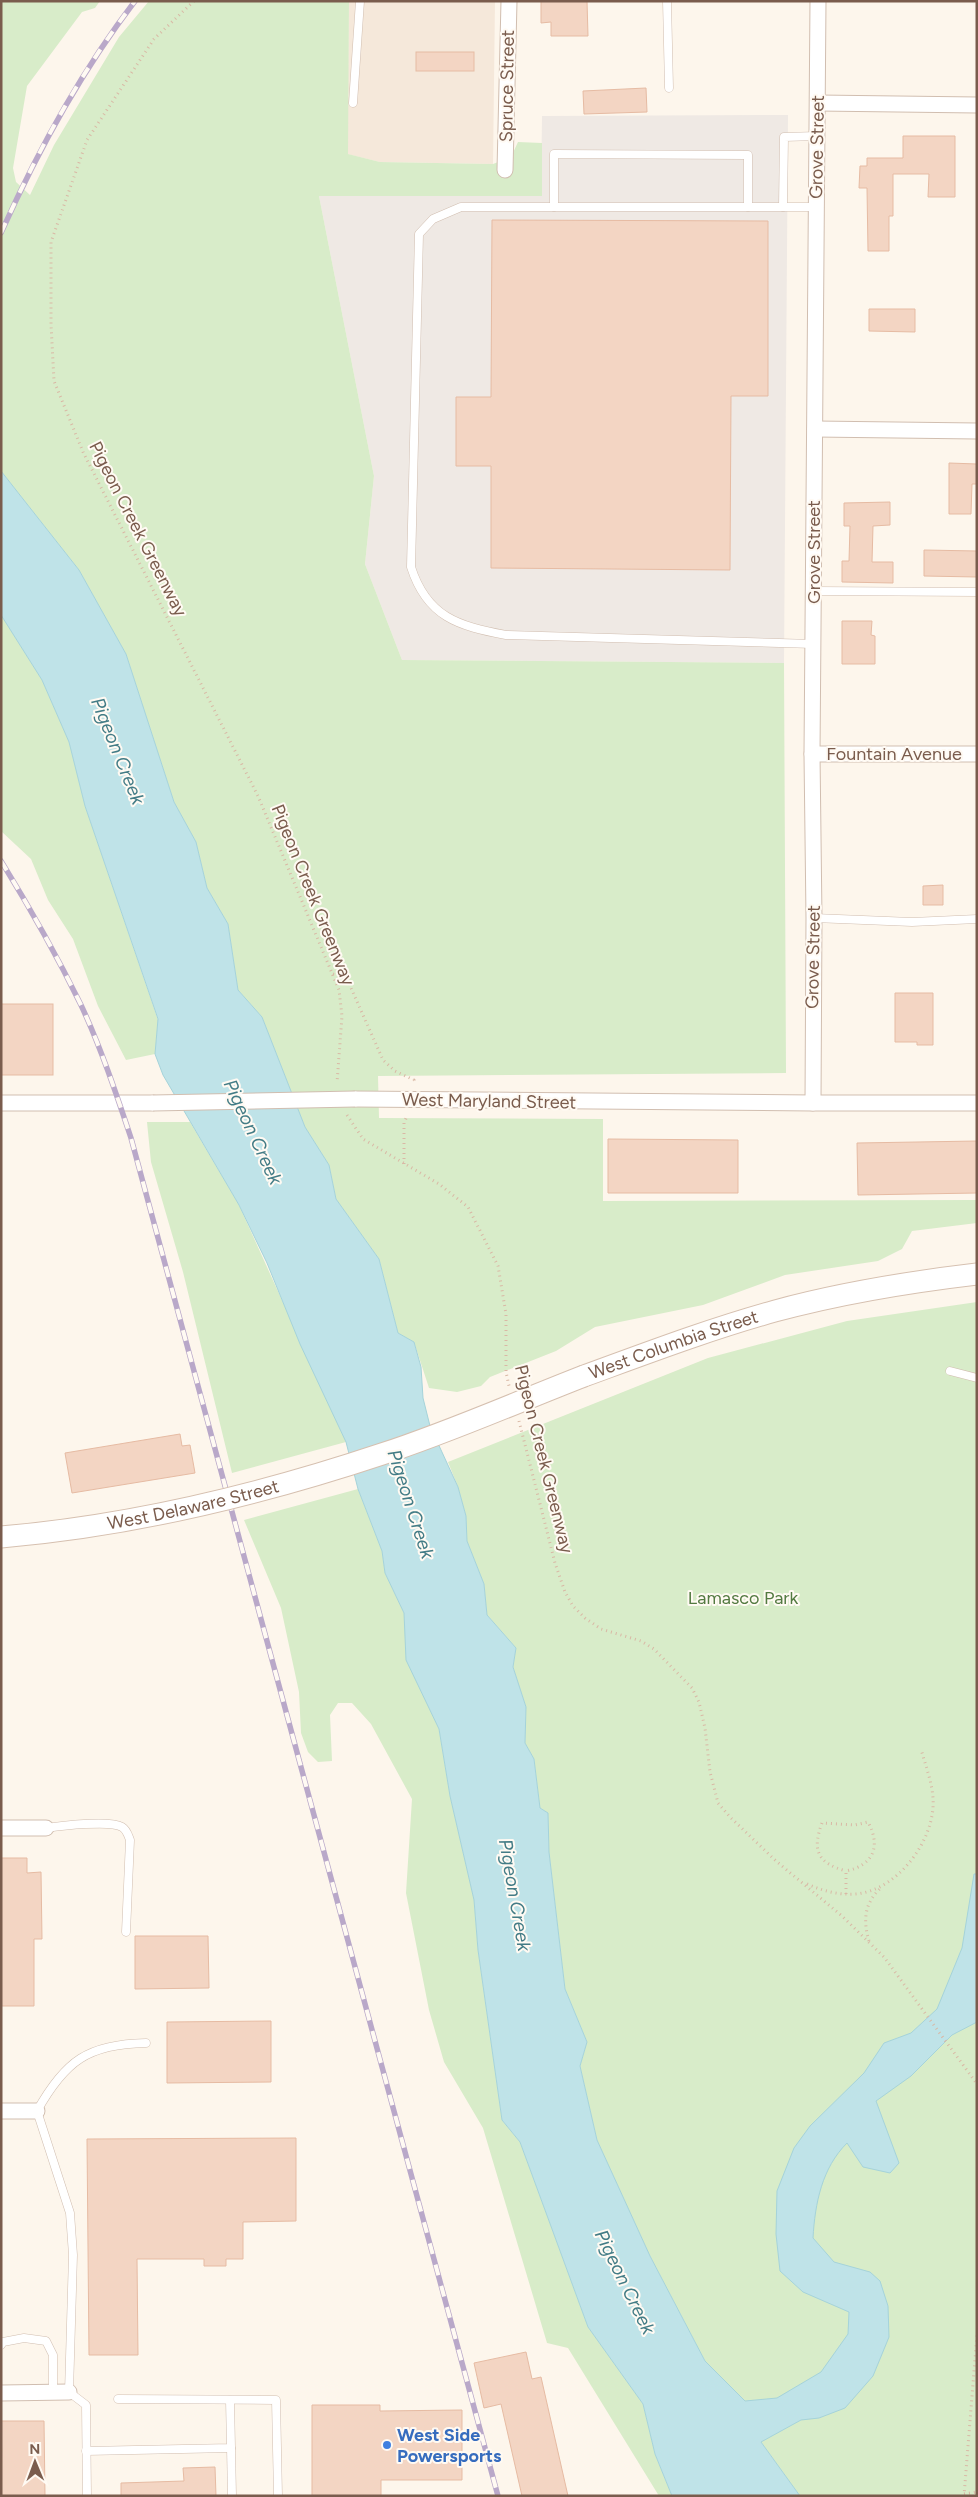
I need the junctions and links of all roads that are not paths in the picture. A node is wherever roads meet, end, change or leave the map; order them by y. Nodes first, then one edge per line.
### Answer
1 (360, 1) edge
2 (509, 1) edge
3 (667, 1) edge
4 (818, 1) edge
5 (669, 88) dead end
6 (353, 103) dead end
7 (818, 103) junction
8 (977, 105) edge
9 (817, 136) junction
10 (505, 170) dead end
11 (554, 207) junction
12 (748, 207) junction
13 (783, 207) junction
14 (816, 207) junction
15 (815, 430) junction
16 (977, 432) edge
17 (814, 591) junction
18 (977, 592) edge
19 (814, 644) junction
20 (812, 754) junction
21 (977, 754) edge
22 (814, 918) junction
23 (977, 919) edge
24 (977, 1102) edge
25 (1, 1103) edge
26 (813, 1104) junction
27 (977, 1274) edge
28 (950, 1370) dead end
29 (977, 1378) edge
30 (382, 1454) joint
31 (1, 1537) edge
32 (1, 1828) edge
33 (46, 1828) joint
34 (126, 1932) dead end
35 (146, 2043) dead end
36 (1, 2111) edge
37 (37, 2111) junction
38 (1, 2345) edge
39 (53, 2392) junction
40 (69, 2392) junction
41 (1, 2393) edge
42 (118, 2399) dead end
43 (230, 2400) junction
44 (231, 2448) junction
45 (86, 2451) junction
46 (87, 2496) edge
47 (232, 2496) edge
48 (278, 2496) edge

1 - 6 lane
2 - 10 street, Spruce Street
3 - 5 lane
4 - 7 street, Grove Street
7 - 8 street
7 - 9 street, Grove Street
9 - 13 lane
9 - 14 street, Grove Street
11 - 12 lane
11 - 12 lane
11 - 19 lane
12 - 13 lane
13 - 14 lane
14 - 15 street, Grove Street
15 - 16 street
15 - 17 street, Grove Street
17 - 18 lane
17 - 19 street, Grove Street
19 - 20 street, Grove Street
20 - 21 street, Fountain Avenue
20 - 22 street, Grove Street
22 - 23 lane
22 - 26 street, Grove Street
24 - 26 street, West Maryland Street
25 - 26 street, West Maryland Street, bridge
27 - 30 main road, West Columbia Street, bridge
28 - 29 lane
30 - 31 main road, West Delaware Street, bridge
32 - 33 street
33 - 34 lane
35 - 37 lane
36 - 37 street
37 - 40 lane
38 - 39 lane
39 - 40 street
39 - 41 street
40 - 45 lane
42 - 43 lane
43 - 44 lane
43 - 48 lane
44 - 45 lane
44 - 47 lane
45 - 46 lane

